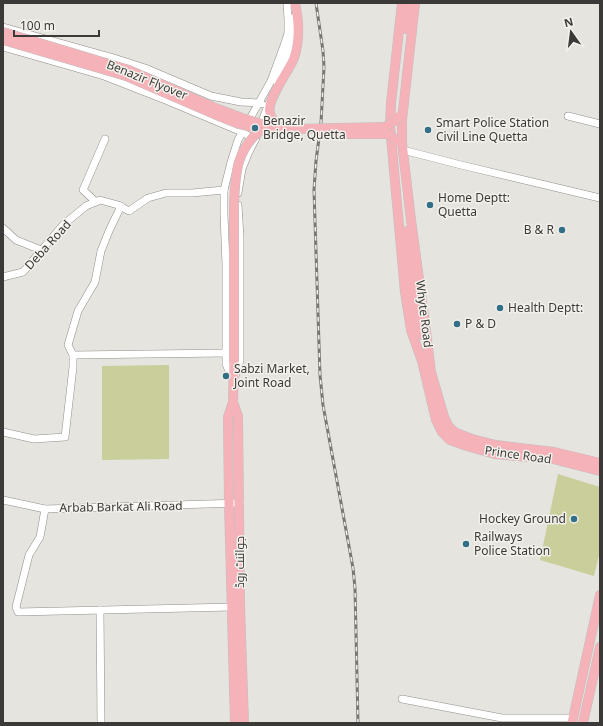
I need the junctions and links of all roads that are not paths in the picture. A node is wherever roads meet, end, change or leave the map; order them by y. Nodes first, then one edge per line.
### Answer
1 (287, 3) edge
2 (292, 3) edge
3 (296, 3) edge
4 (402, 3) edge
5 (409, 3) edge
6 (415, 3) edge
7 (3, 27) edge
8 (3, 32) edge
9 (3, 40) edge
10 (3, 47) edge
11 (259, 103) junction
12 (267, 106) junction
13 (568, 116) dead end
14 (398, 117) junction
15 (600, 124) edge
16 (264, 128) junction
17 (280, 128) junction
18 (242, 132) junction
19 (105, 140) dead end
20 (255, 140) junction
21 (398, 141) junction
22 (402, 150) junction
23 (224, 190) junction
24 (600, 198) edge
25 (96, 202) junction
26 (121, 206) junction
27 (3, 228) edge
28 (41, 250) junction
29 (3, 277) edge
30 (226, 353) junction
31 (73, 355) junction
32 (425, 359) junction
33 (234, 382) junction
34 (233, 402) junction
35 (3, 432) edge
36 (600, 463) edge
37 (600, 471) edge
38 (3, 500) edge
39 (230, 504) junction
40 (240, 504) junction
41 (45, 509) junction
42 (600, 595) edge
43 (232, 607) junction
44 (100, 610) junction
45 (600, 647) edge
46 (402, 699) dead end
47 (572, 720) edge
48 (101, 723) edge
49 (235, 723) edge
50 (244, 723) edge
51 (583, 723) edge

1 - 11 street
2 - 12 street
3 - 17 main road
4 - 32 main road, Whyte Road
5 - 14 main road
6 - 22 main road, Whyte Road
7 - 11 street
8 - 16 main road, Benazir Flyover, bridge
9 - 16 main road, Benazir Flyover, bridge
10 - 18 street
11 - 12 street
11 - 18 street
12 - 20 street
13 - 15 street
14 - 17 main road, Benazir Flyover, bridge
14 - 21 main road
16 - 17 main road, Benazir Flyover, bridge
16 - 21 main road, Benazir Flyover, bridge
16 - 33 main road, جوائنٹ روڈ, bridge
18 - 20 street
18 - 23 street
19 - 25 street
20 - 33 street
21 - 32 main road, Whyte Road
22 - 24 street
22 - 32 main road, Whyte Road
23 - 26 street
23 - 30 street
25 - 26 street
25 - 28 street, Deba Road
26 - 31 street
27 - 28 street
28 - 29 street, Deba Road
30 - 31 street
30 - 33 street
31 - 35 street
32 - 36 main road, Prince Road
32 - 37 main road, Prince Road
33 - 34 main road, جوائنٹ روڈ
34 - 39 main road, جوائنٹ روڈ
34 - 40 main road, جوائنٹ روڈ
38 - 41 street, Arbab Barkat Ali Road
39 - 40 street, Arbab Barkat Ali Road
39 - 41 street, Arbab Barkat Ali Road
39 - 43 main road, جوائنٹ روڈ
40 - 50 main road, جوائنٹ روڈ
41 - 44 street
42 - 47 main road
43 - 44 street
43 - 49 main road, جوائنٹ روڈ
44 - 48 street
45 - 51 main road
46 - 47 street

